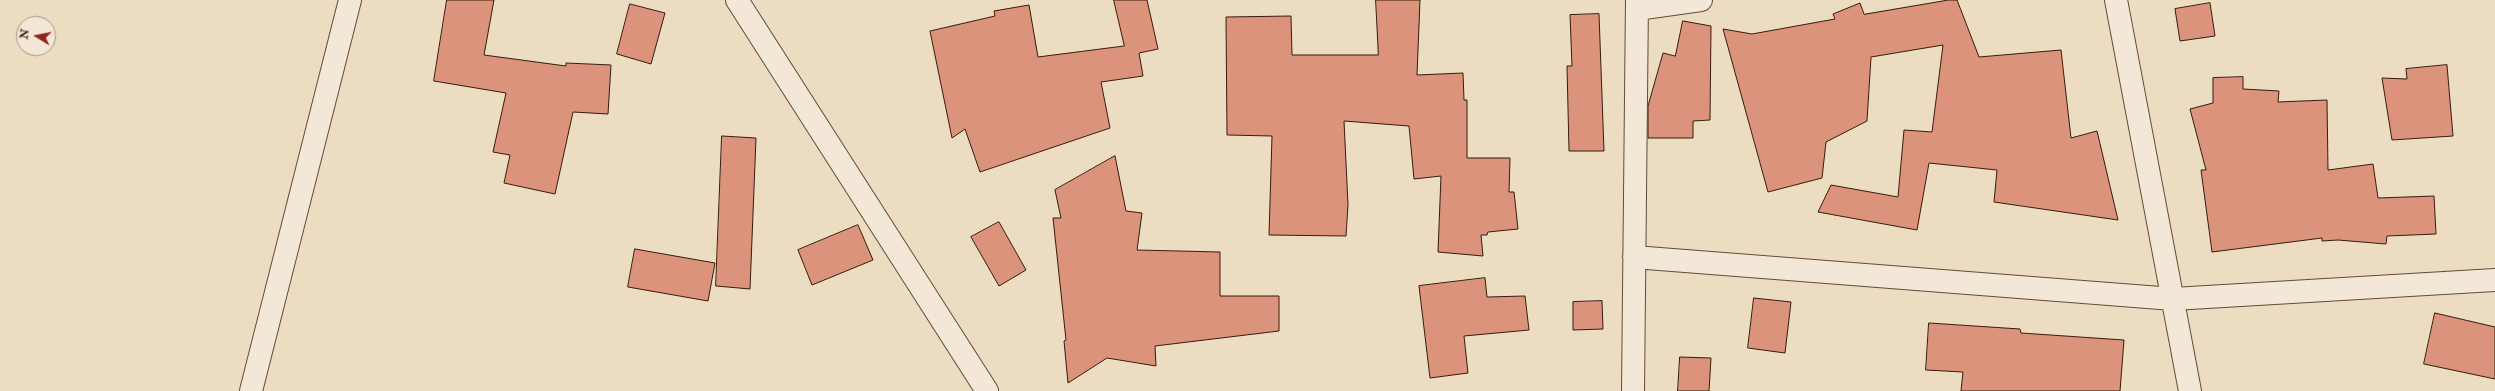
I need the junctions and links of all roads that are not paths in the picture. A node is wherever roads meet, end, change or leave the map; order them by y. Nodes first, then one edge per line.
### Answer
1 (350, 0) edge
2 (737, 0) edge
3 (1701, 0) edge
4 (2116, 0) edge
5 (1637, 5) edge
6 (1634, 257) junction
7 (2495, 280) edge
8 (2173, 299) junction
9 (251, 391) edge
10 (987, 391) edge
11 (1633, 391) edge
12 (2190, 391) edge

1 - 9 street
2 - 10 street
3 - 5 street
4 - 8 street
5 - 6 street
6 - 8 street
6 - 11 street
7 - 8 street
8 - 12 street

